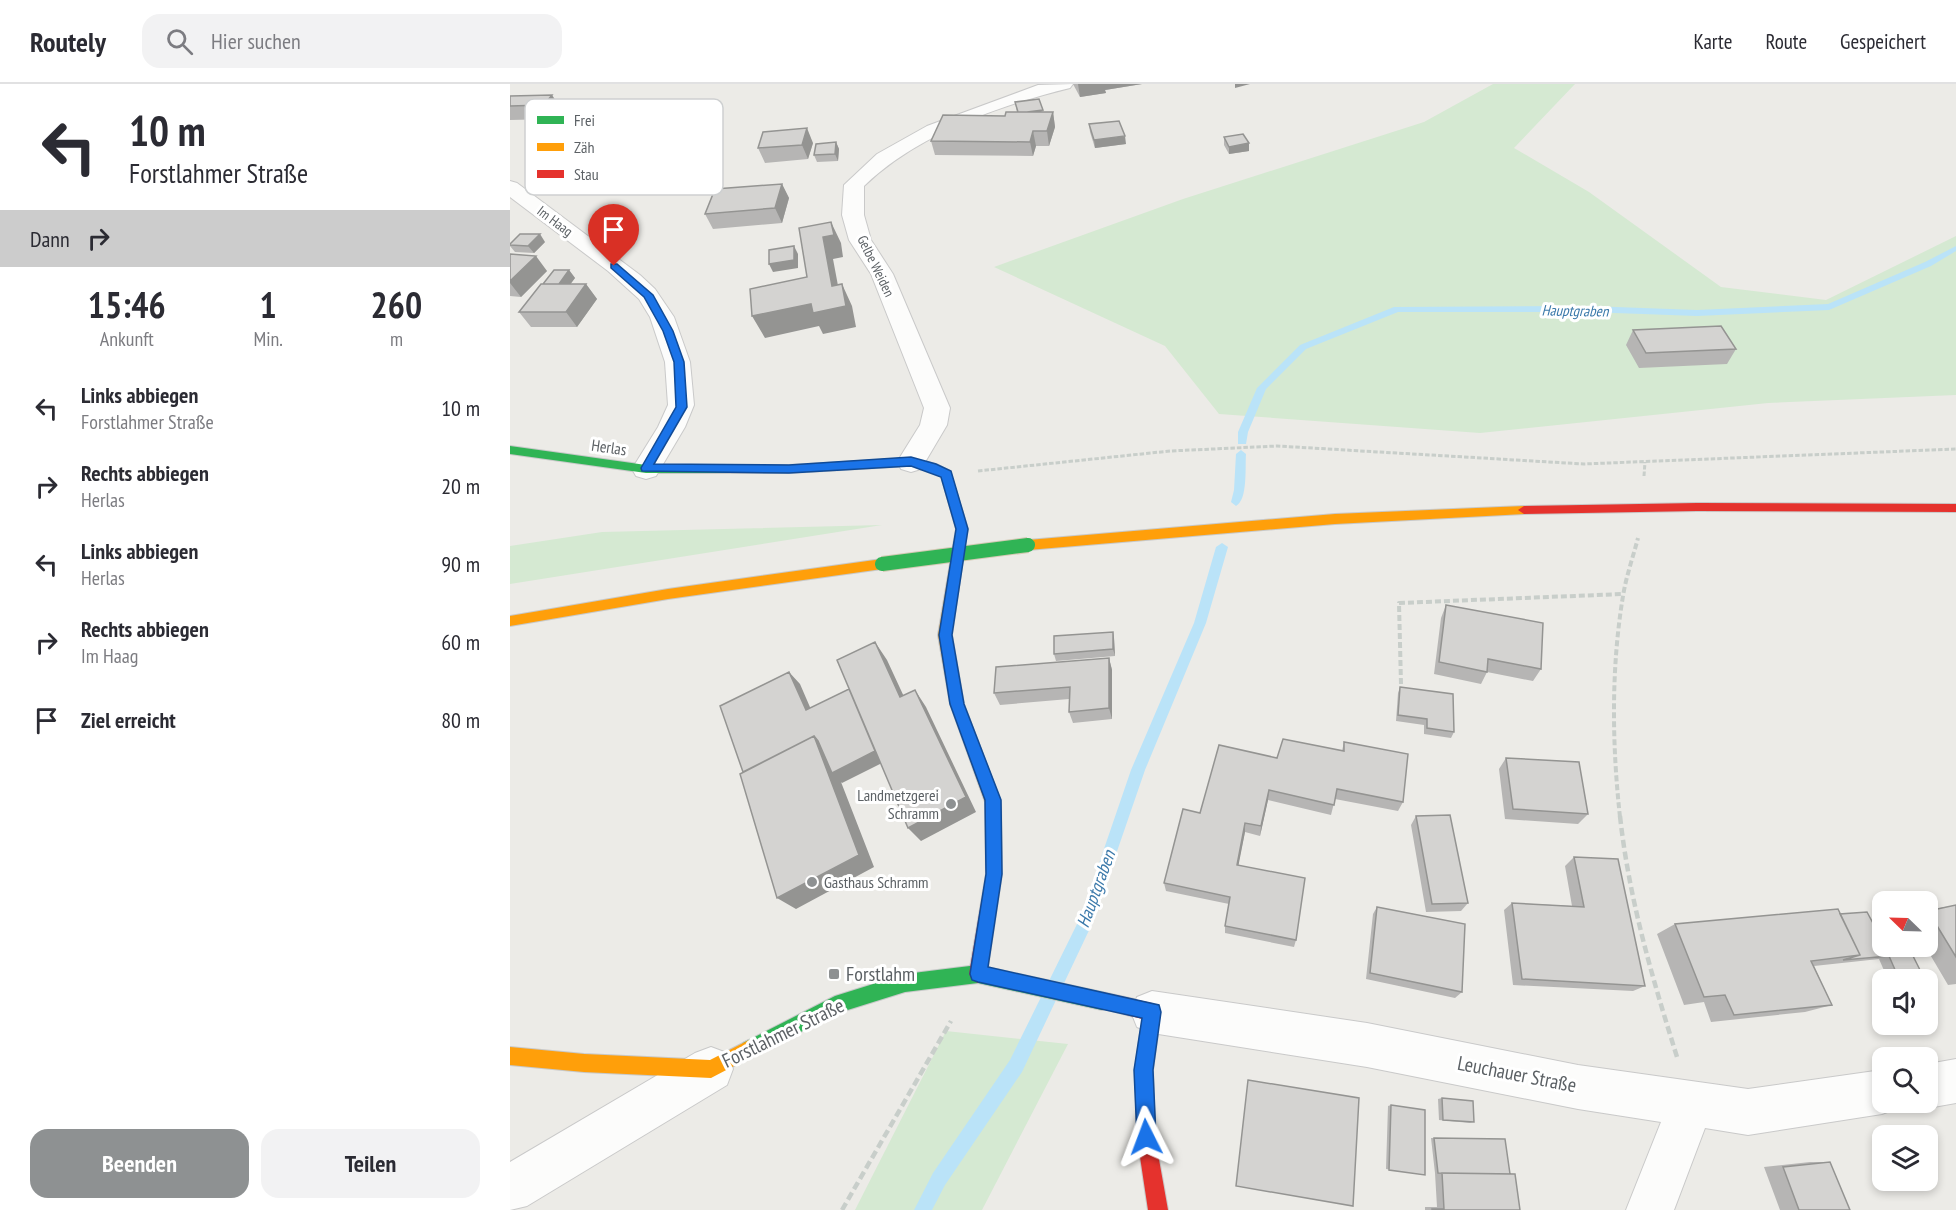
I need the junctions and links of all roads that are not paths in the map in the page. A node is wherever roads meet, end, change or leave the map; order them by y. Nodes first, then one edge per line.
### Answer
1 (1064, 84) edge
2 (510, 187) edge
3 (510, 450) edge
4 (911, 462) junction
5 (646, 468) junction
6 (1956, 508) edge
7 (510, 621) edge
8 (978, 974) junction
9 (1152, 1012) junction
10 (510, 1056) edge
11 (711, 1069) junction
12 (1956, 1081) edge
13 (1938, 1084) edge
14 (1872, 1093) edge
15 (1691, 1104) junction
16 (510, 1189) edge
17 (1158, 1210) edge
18 (1650, 1210) edge

1 - 4 street, Gelbe Weiden
2 - 5 street, Im Haag
3 - 5 street, Herlas
4 - 5 street, Herlas
4 - 8 street, Herlas
6 - 7 street, bridge
8 - 9 street, Forstlahmer Straße
8 - 11 street, Forstlahmer Straße
9 - 15 street, Leuchauer Straße
9 - 17 street
10 - 11 street, Forstlahmer Straße
11 - 16 street, Forstlahmer Straße
12 - 13 street
14 - 15 street, Leuchauer Straße
15 - 18 street

